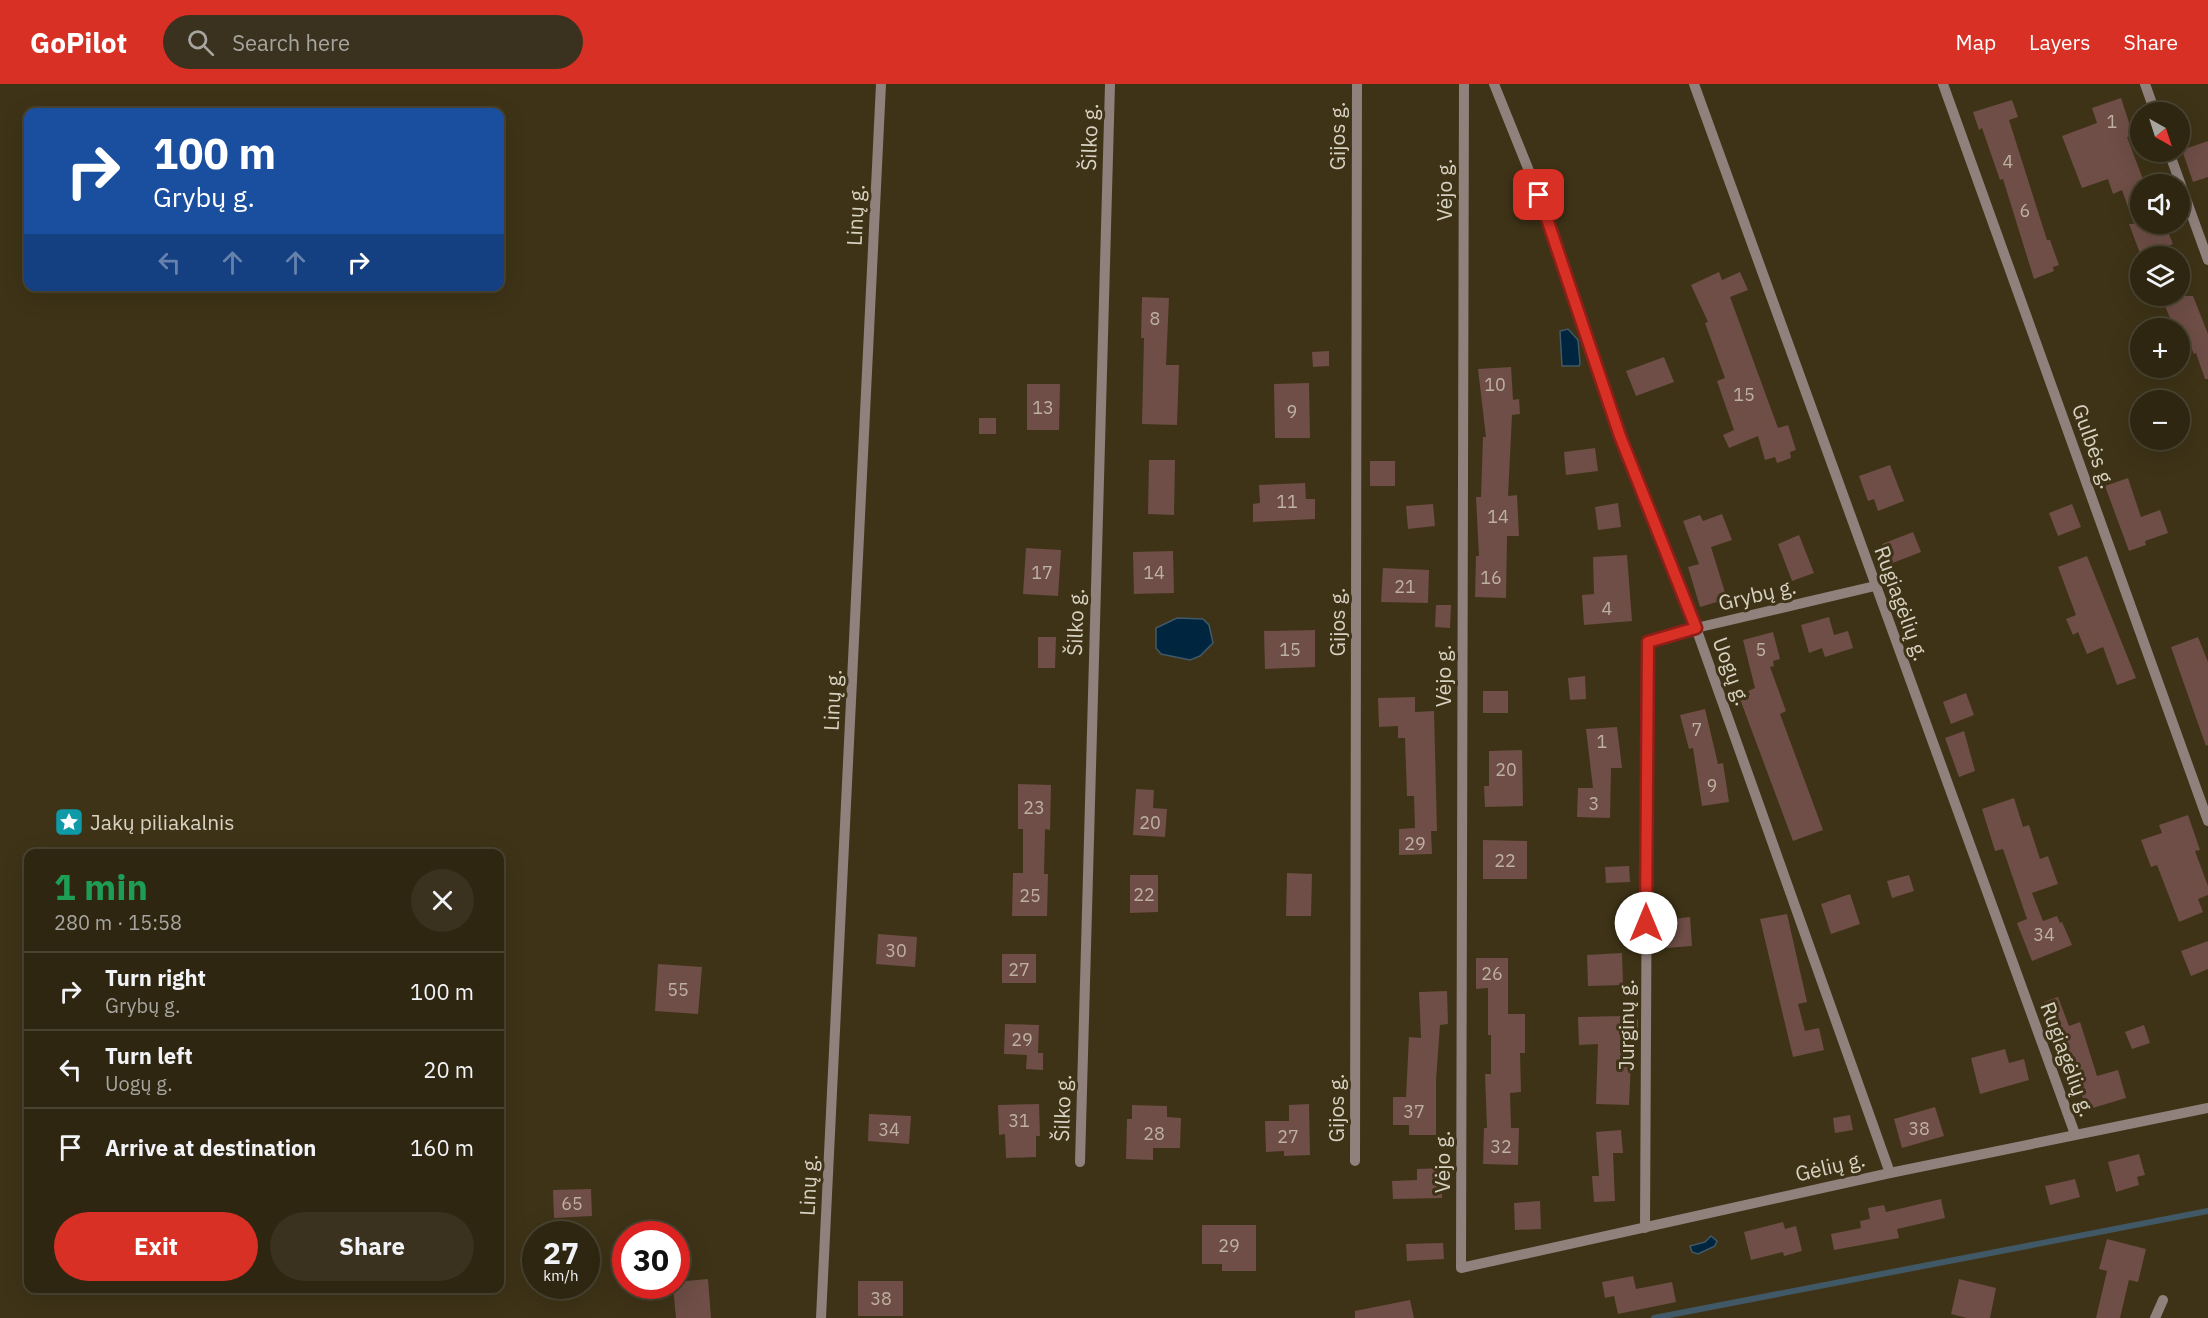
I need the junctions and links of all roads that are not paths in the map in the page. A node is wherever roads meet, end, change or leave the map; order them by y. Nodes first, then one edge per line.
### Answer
1 (881, 84) edge
2 (1110, 84) edge
3 (1357, 84) edge
4 (1464, 84) edge
5 (1494, 84) edge
6 (1694, 84) edge
7 (1943, 84) edge
8 (2145, 84) edge
9 (2151, 102) edge
10 (2173, 162) edge
11 (2208, 260) edge
12 (1875, 586) junction
13 (1696, 628) junction
14 (1648, 642) joint
15 (2208, 821) edge
16 (2208, 1108) edge
17 (2074, 1134) junction
18 (1355, 1161) dead end
19 (1080, 1162) dead end
20 (1890, 1173) junction
21 (1645, 1228) junction
22 (1461, 1268) joint
23 (2163, 1300) dead end
24 (821, 1318) edge
25 (2155, 1318) edge

1 - 24 street, Linų g.
2 - 19 street, Šilko g.
3 - 18 street, Gijos g.
4 - 22 street, Vėjo g.
5 - 13 street, Uogų g.
6 - 12 street, Rugiagėlių g.
7 - 15 street, Gulbės g.
8 - 9 street
10 - 11 street
12 - 13 street, Grybų g.
12 - 17 street, Rugiagėlių g.
13 - 14 street, Grybų g.
13 - 20 street, Uogų g.
14 - 21 street, Jurginų g.
16 - 17 street, Gėlių g.
17 - 20 street, Gėlių g.
20 - 21 street, Gėlių g.
21 - 22 street, Gėlių g.
23 - 25 street

